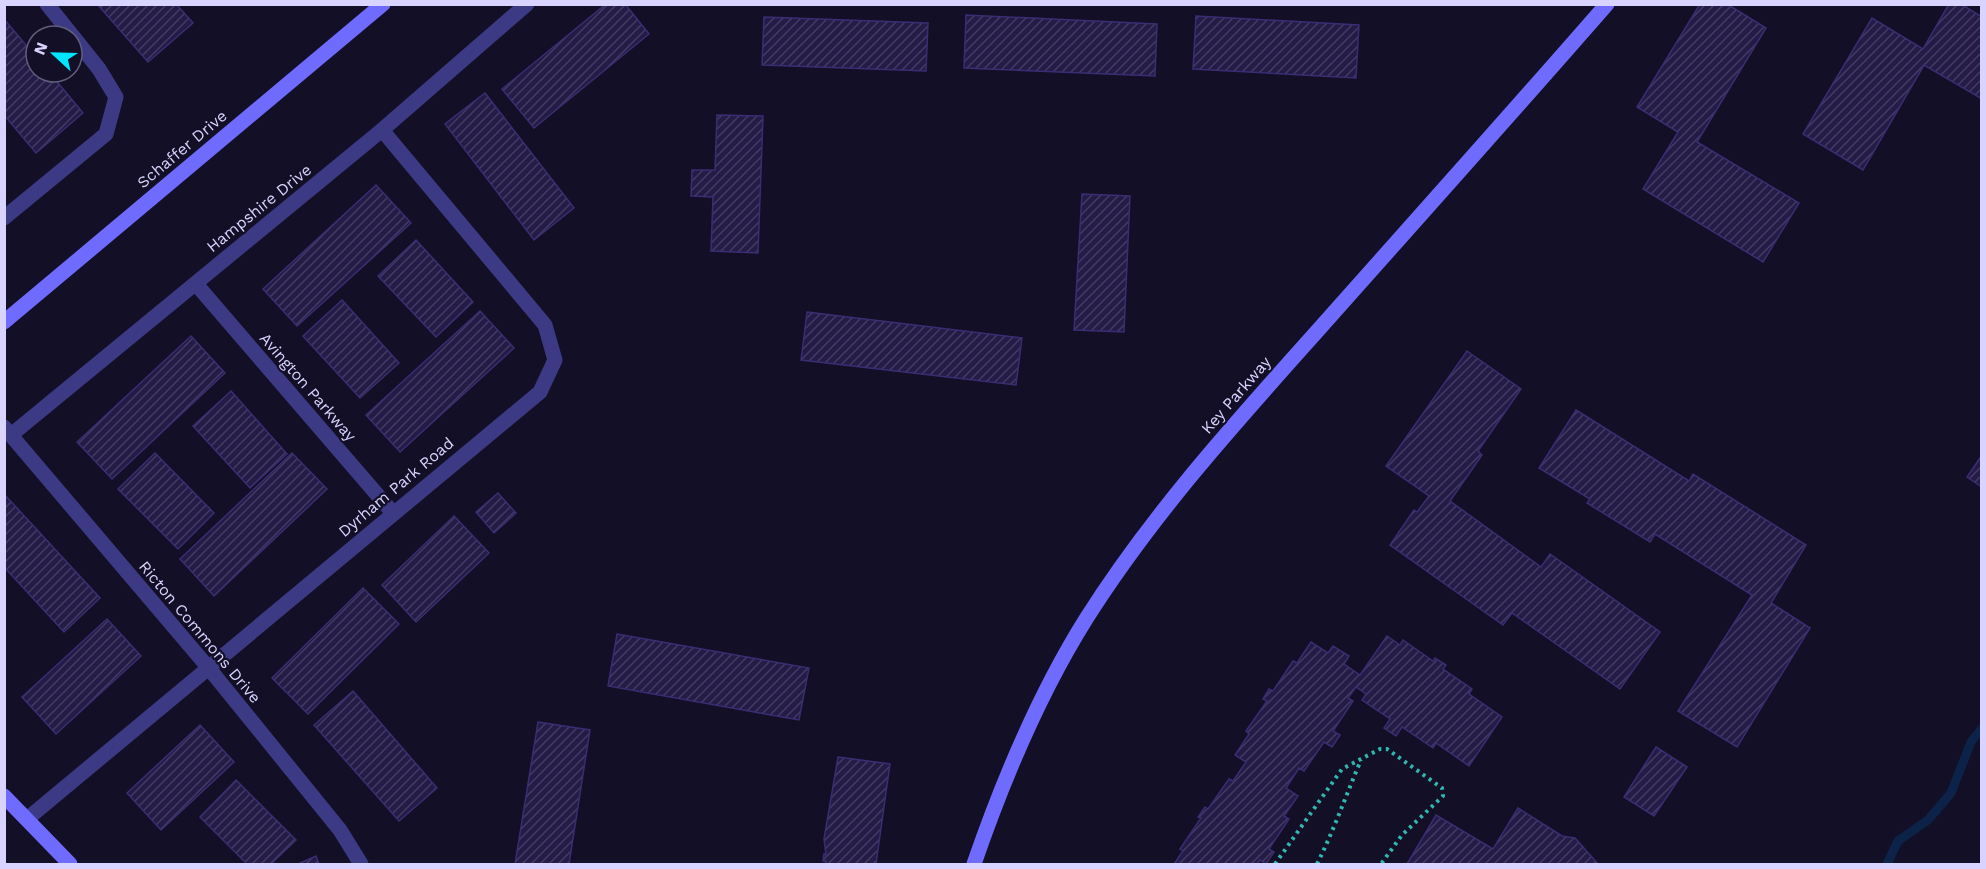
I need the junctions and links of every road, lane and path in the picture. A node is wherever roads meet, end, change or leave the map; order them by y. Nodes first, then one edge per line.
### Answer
1 (47, 4) edge
2 (383, 4) edge
3 (527, 4) edge
4 (1607, 4) edge
5 (382, 130) junction
6 (4, 218) edge
7 (196, 284) junction
8 (4, 322) edge
9 (8, 431) edge
10 (393, 513) junction
11 (207, 666) junction
12 (1362, 760) junction
13 (4, 796) edge
14 (27, 819) junction
15 (70, 864) edge
16 (361, 864) edge
17 (974, 864) edge
18 (1275, 864) edge
19 (1317, 864) edge
20 (1381, 864) edge

1 - 6 street
2 - 8 street, Schaffer Drive
3 - 5 street, Hampshire Drive
4 - 17 street, Key Parkway
5 - 7 street, Hampshire Drive
5 - 10 street, Dyrham Park Road
7 - 9 street, Hampshire Drive
7 - 10 street, Avington Parkway
9 - 11 street, Ricton Commons Drive
10 - 11 street, Dyrham Park Road
11 - 14 street, Dyrham Park Road
11 - 16 street, Ricton Commons Drive
12 - 18 path
12 - 19 path
12 - 20 path
13 - 14 street
14 - 15 street

